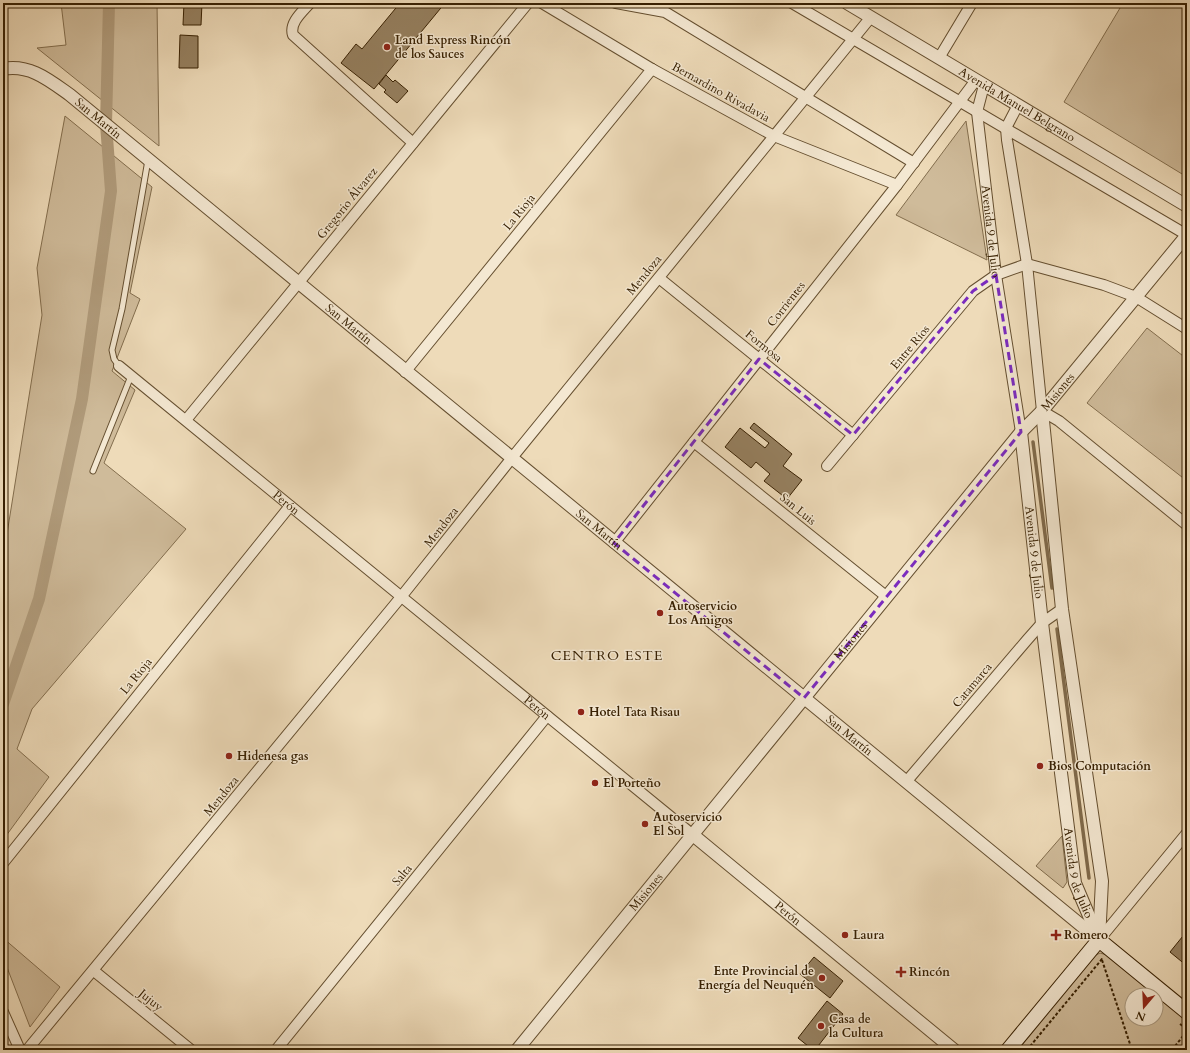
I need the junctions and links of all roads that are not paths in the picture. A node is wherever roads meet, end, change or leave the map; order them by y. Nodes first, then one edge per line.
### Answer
1 (310, 3) edge
2 (528, 3) edge
3 (542, 3) edge
4 (616, 3) edge
5 (792, 3) edge
6 (847, 3) edge
7 (972, 3) edge
8 (871, 17) junction
9 (853, 39) junction
10 (939, 58) junction
11 (3, 69) edge
12 (652, 70) junction
13 (980, 83) junction
14 (806, 97) junction
15 (960, 103) junction
16 (1018, 105) junction
17 (977, 112) junction
18 (1006, 128) junction
19 (774, 136) junction
20 (413, 143) junction
21 (148, 160) junction
22 (914, 163) junction
23 (897, 185) junction
24 (1187, 206) edge
25 (1187, 235) edge
26 (1027, 264) junction
27 (996, 274) junction
28 (659, 278) junction
29 (298, 283) junction
30 (1136, 297) junction
31 (1187, 329) edge
32 (759, 359) junction
33 (119, 366) joint
34 (405, 372) junction
35 (131, 376) junction
36 (1042, 411) junction
37 (186, 420) junction
38 (1021, 432) junction
39 (853, 435) junction
40 (694, 442) junction
41 (511, 459) junction
42 (827, 466) dead end
43 (93, 471) dead end
44 (290, 506) junction
45 (1187, 525) edge
46 (614, 543) junction
47 (402, 597) junction
48 (887, 597) junction
49 (1062, 609) junction
50 (1042, 623) junction
51 (804, 698) junction
52 (547, 716) junction
53 (906, 782) junction
54 (1187, 833) edge
55 (693, 835) junction
56 (3, 863) edge
57 (1099, 940) junction
58 (94, 971) junction
59 (3, 1012) edge
60 (1187, 1012) edge
61 (20, 1050) edge
62 (28, 1050) edge
63 (191, 1050) edge
64 (276, 1050) edge
65 (517, 1050) edge
66 (954, 1050) edge
67 (1008, 1050) edge

1 - 20 street
2 - 20 street, Gregorio Álvarez
3 - 12 street, Bernardino Rivadavia
4 - 14 street
5 - 9 street
6 - 8 street, Avenida Manuel Belgrano
7 - 10 street
8 - 9 street, Mendoza
8 - 10 street, Avenida Manuel Belgrano
9 - 14 street, Mendoza
9 - 15 street
10 - 13 street, Avenida Manuel Belgrano
11 - 21 street, San Martín
12 - 19 street, Bernardino Rivadavia
12 - 34 street, La Rioja
13 - 15 street, Corrientes
13 - 16 street, Avenida Manuel Belgrano
13 - 17 street, Avenida 9 de Julio
14 - 19 street, Mendoza
14 - 22 street
15 - 17 street
15 - 22 street, Corrientes
16 - 18 street
16 - 24 street, Avenida Manuel Belgrano
17 - 18 street
17 - 27 street, Avenida 9 de Julio
18 - 25 street
18 - 26 street, Avenida 9 de Julio
19 - 23 street, Bernardino Rivadavia
19 - 28 street, Mendoza
20 - 29 street, Gregorio Álvarez
21 - 29 street, San Martín
21 - 33 lane
22 - 23 street, Corrientes
23 - 32 street, Corrientes
25 - 30 street, Misiones
26 - 27 street, Entre Ríos
26 - 30 street
26 - 36 street, Avenida 9 de Julio
27 - 38 street, Avenida 9 de Julio
27 - 39 street, Entre Ríos
28 - 32 street, Formosa
28 - 41 street, Mendoza
29 - 34 street, San Martín
29 - 37 street, Gregorio Álvarez
30 - 31 street
30 - 36 street, Misiones
32 - 39 street, Formosa
32 - 40 street, Corrientes
33 - 35 street, Perón
34 - 41 street, San Martín
35 - 37 street, Perón
35 - 43 lane
36 - 38 street, Misiones
36 - 45 street
36 - 49 street, Avenida 9 de Julio
37 - 44 street, Perón
38 - 48 street, Misiones
38 - 50 street, Avenida 9 de Julio
39 - 42 street, Entre Ríos
40 - 46 street, Corrientes
40 - 48 street, San Luis
41 - 46 street, San Martín
41 - 47 street, Mendoza
44 - 47 street, Perón
44 - 56 street, La Rioja
46 - 51 street, San Martín
47 - 52 street, Perón
47 - 58 street, Mendoza
48 - 51 street, Misiones
49 - 50 street, Catamarca
49 - 57 street, Avenida 9 de Julio
50 - 53 street, Catamarca
50 - 57 street, Avenida 9 de Julio
51 - 53 street, San Martín
51 - 55 street, Misiones
52 - 55 street, Perón
52 - 64 street, Salta
53 - 57 street, San Martín
54 - 57 street
55 - 65 street, Misiones
55 - 66 street, Perón
57 - 60 main road, San Martín
57 - 67 main road
58 - 62 street, Mendoza
58 - 63 street, Jujuy
59 - 61 street

